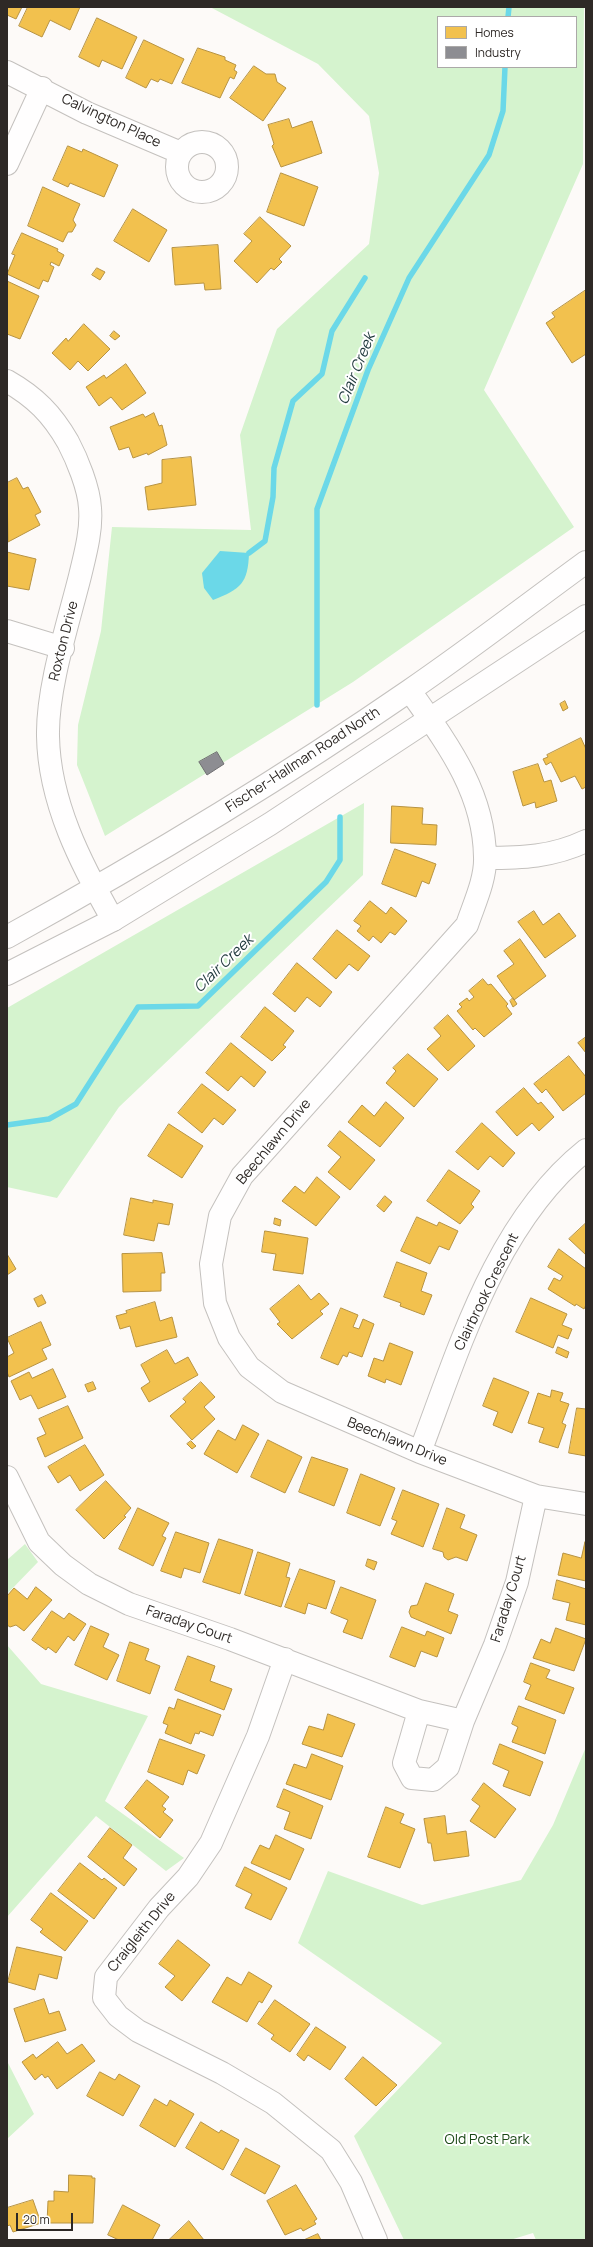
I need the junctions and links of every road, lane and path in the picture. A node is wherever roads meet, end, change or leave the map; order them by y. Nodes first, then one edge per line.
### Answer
1 (7, 72) edge
2 (42, 88) junction
3 (181, 153) dead end
4 (7, 164) edge
5 (7, 381) edge
6 (586, 562) edge
7 (586, 616) edge
8 (7, 631) edge
9 (63, 648) junction
10 (410, 691) junction
11 (430, 719) junction
12 (586, 840) edge
13 (485, 858) junction
14 (95, 888) junction
15 (113, 920) junction
16 (7, 937) edge
17 (7, 974) edge
18 (586, 1150) edge
19 (420, 1452) junction
20 (7, 1477) edge
21 (536, 1496) junction
22 (586, 1504) edge
23 (285, 1659) junction
24 (419, 1711) junction
25 (463, 1721) junction
26 (376, 2240) edge

1 - 2 street, Calvington Place
2 - 3 street, Calvington Place
2 - 4 street
5 - 9 street, Roxton Drive
6 - 10 street, Fischer-Hallman Road North
7 - 11 street
8 - 9 street
9 - 14 street, Roxton Drive
10 - 11 street, Beechlawn Drive
10 - 14 street, Fischer-Hallman Road North
11 - 13 street, Beechlawn Drive
11 - 15 street
12 - 13 street
13 - 19 street, Beechlawn Drive
14 - 15 street, Roxton Drive
14 - 16 street, Fischer-Hallman Road North
15 - 17 street
18 - 19 street, Clairbrook Crescent
19 - 21 street, Beechlawn Drive
20 - 23 street, Faraday Court
21 - 22 street, Beechlawn Drive
21 - 25 street, Faraday Court
23 - 24 street, Faraday Court
23 - 26 street, Craigleith Drive
24 - 25 street, Faraday Court
24 - 25 street, Faraday Court

